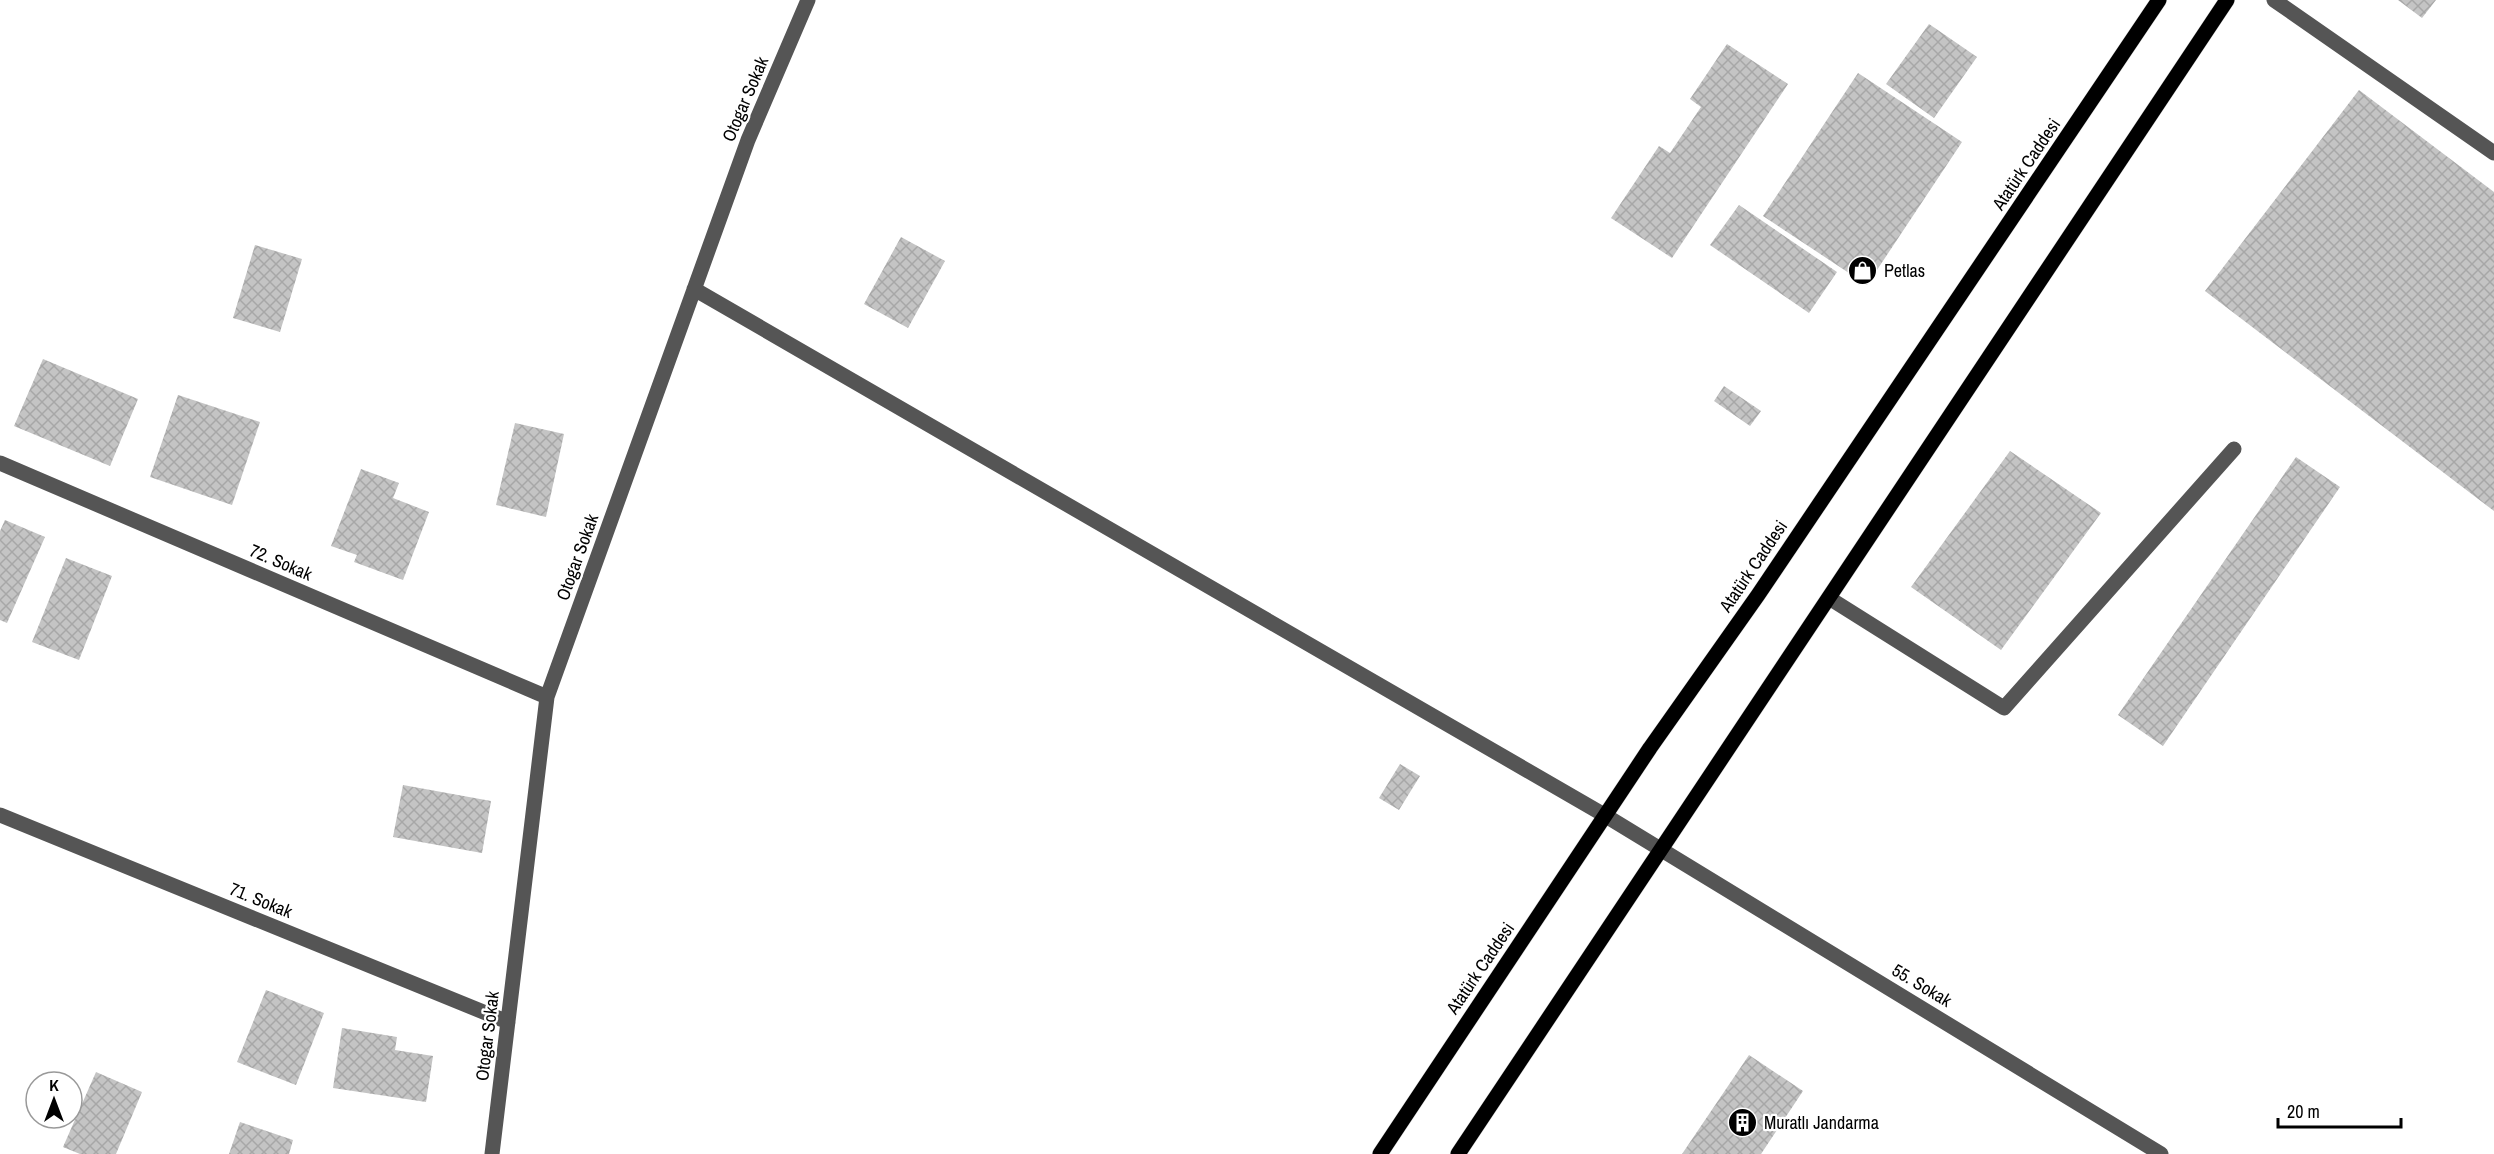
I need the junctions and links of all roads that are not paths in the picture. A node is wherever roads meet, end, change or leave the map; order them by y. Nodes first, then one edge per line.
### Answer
1 (808, 0) edge
2 (2159, 0) edge
3 (2228, 0) edge
4 (2274, 0) edge
5 (2494, 153) edge
6 (694, 289) junction
7 (2234, 449) dead end
8 (0, 463) edge
9 (1828, 598) junction
10 (548, 697) junction
11 (0, 815) edge
12 (1606, 816) junction
13 (1662, 849) junction
14 (508, 1022) junction
15 (492, 1154) edge
16 (1380, 1154) edge
17 (1458, 1154) edge
18 (2161, 1154) edge

1 - 6 street, Otogar Sokak
2 - 12 main road, Atatürk Caddesi
3 - 9 main road
4 - 5 street
6 - 10 street, Otogar Sokak
6 - 12 street, 55. Sokak
7 - 9 street
8 - 10 street, 72. Sokak
9 - 13 main road
10 - 14 street, Otogar Sokak
11 - 14 street, 71. Sokak
12 - 13 street, 55. Sokak
12 - 16 main road, Atatürk Caddesi
13 - 17 main road
13 - 18 street, 55. Sokak
14 - 15 street, Otogar Sokak

